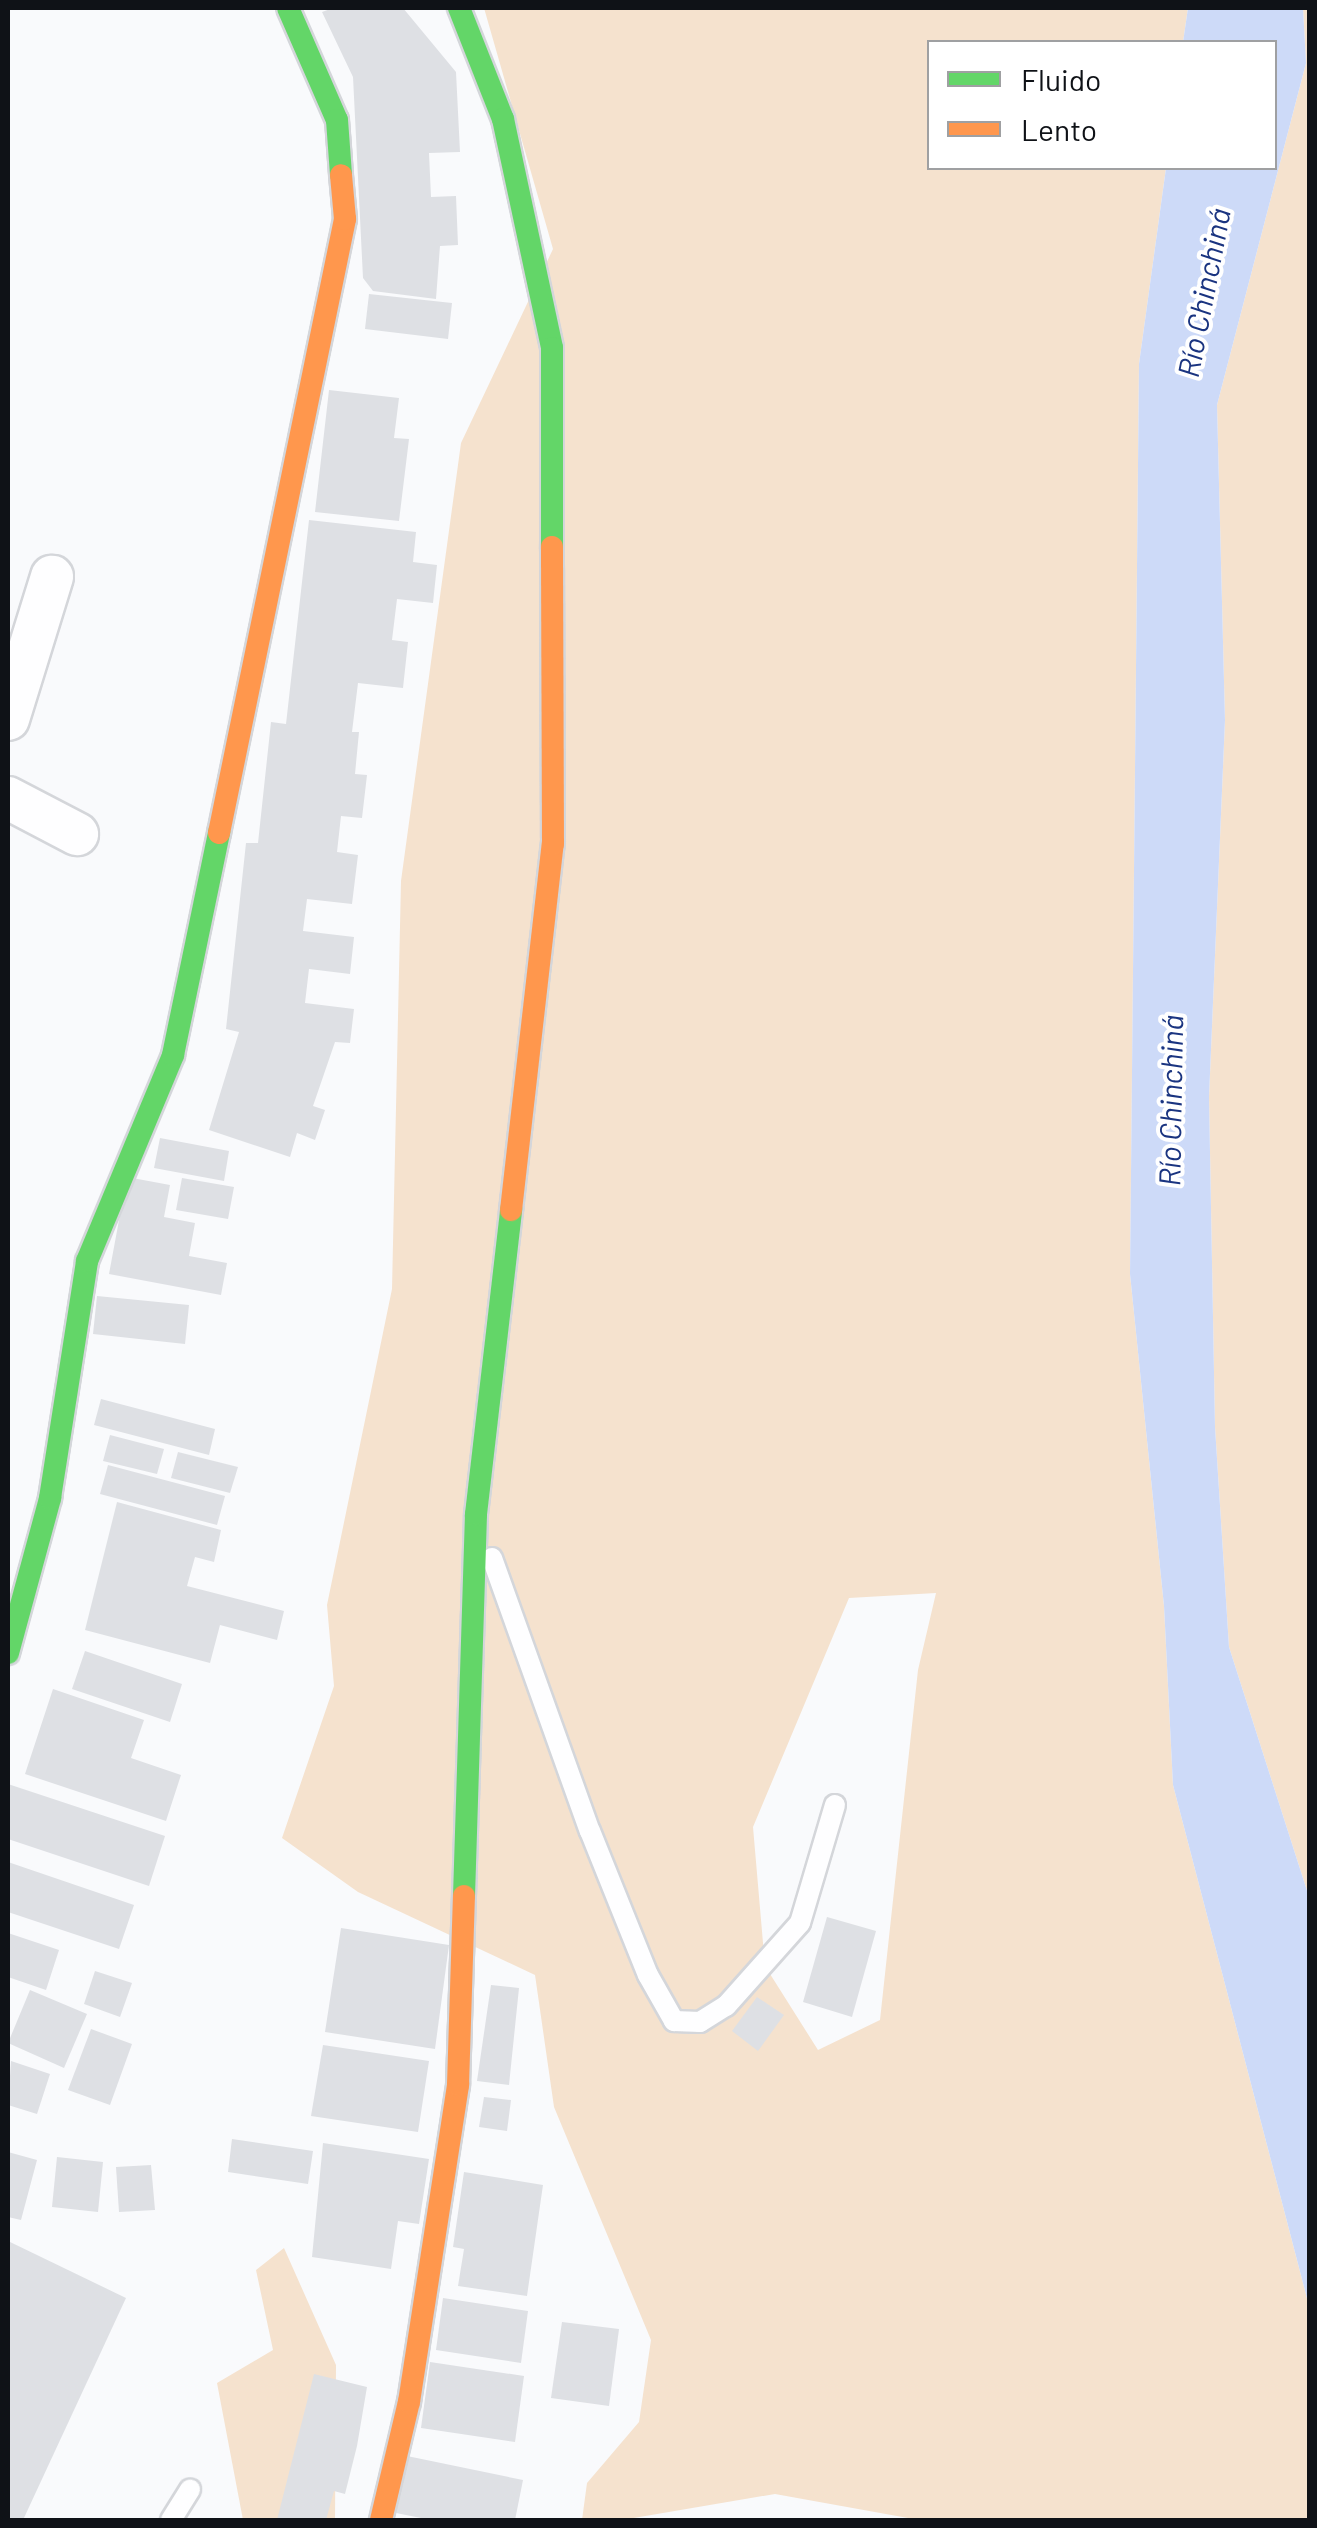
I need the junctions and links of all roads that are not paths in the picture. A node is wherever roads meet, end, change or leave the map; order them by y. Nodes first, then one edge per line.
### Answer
1 (288, 8) edge
2 (459, 8) edge
3 (52, 577) dead end
4 (8, 719) edge
5 (8, 798) edge
6 (77, 834) dead end
7 (476, 1514) junction
8 (8, 1654) edge
9 (835, 1805) dead end
10 (190, 2490) dead end
11 (171, 2520) edge
12 (381, 2520) edge

1 - 8 street
2 - 7 street
3 - 4 street
5 - 6 street
7 - 9 lane
7 - 12 street
10 - 11 lane

